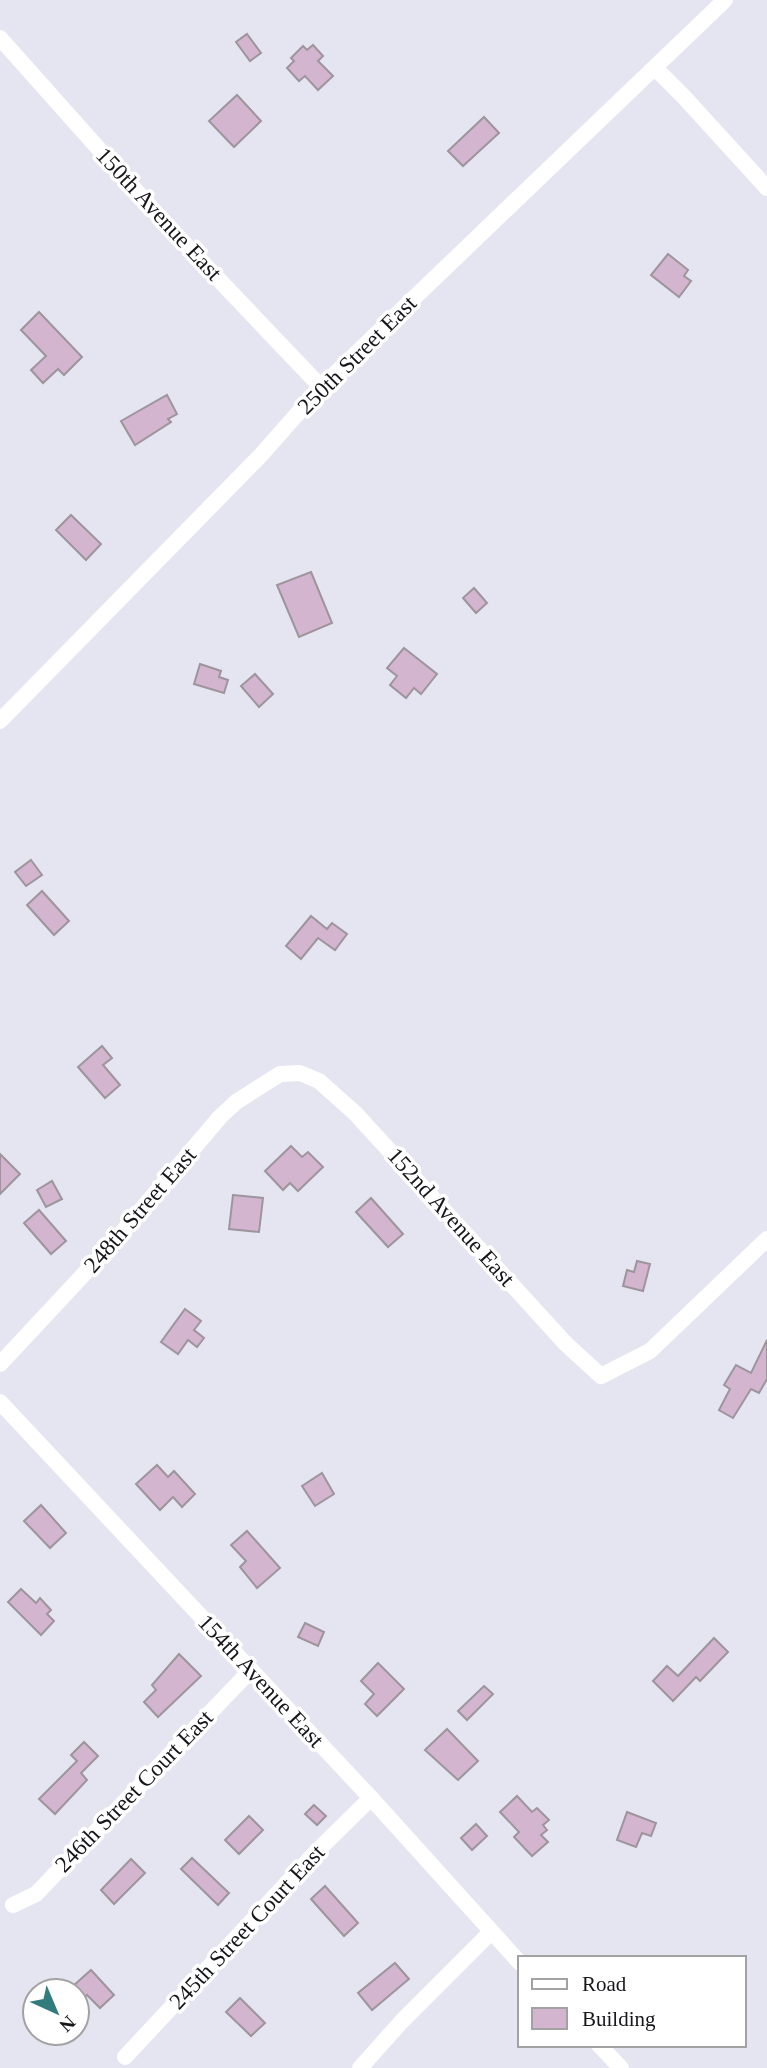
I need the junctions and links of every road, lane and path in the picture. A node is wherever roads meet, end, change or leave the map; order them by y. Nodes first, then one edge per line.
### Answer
1 (725, 0) edge
2 (0, 38) edge
3 (655, 68) junction
4 (767, 188) edge
5 (321, 387) junction
6 (0, 721) edge
7 (292, 1072) joint
8 (767, 1239) edge
9 (0, 1364) edge
10 (0, 1402) edge
11 (251, 1671) junction
12 (371, 1798) junction
13 (13, 1905) dead end
14 (491, 1932) junction
15 (518, 1961) edge
16 (601, 2047) edge
17 (125, 2057) dead end
18 (360, 2068) edge
19 (621, 2068) edge

1 - 3 street, 250th Street East
2 - 5 street, 150th Avenue East
3 - 4 street
3 - 5 street, 250th Street East
5 - 6 street, 250th Street East
7 - 8 street, 152nd Avenue East
7 - 9 street, 248th Street East
10 - 11 street, 154th Avenue East
11 - 12 street, 154th Avenue East
11 - 13 street, 246th Street Court East
12 - 14 street, 154th Avenue East
12 - 17 street, 245th Street Court East
14 - 15 street, 154th Avenue East
14 - 18 street
16 - 19 street

